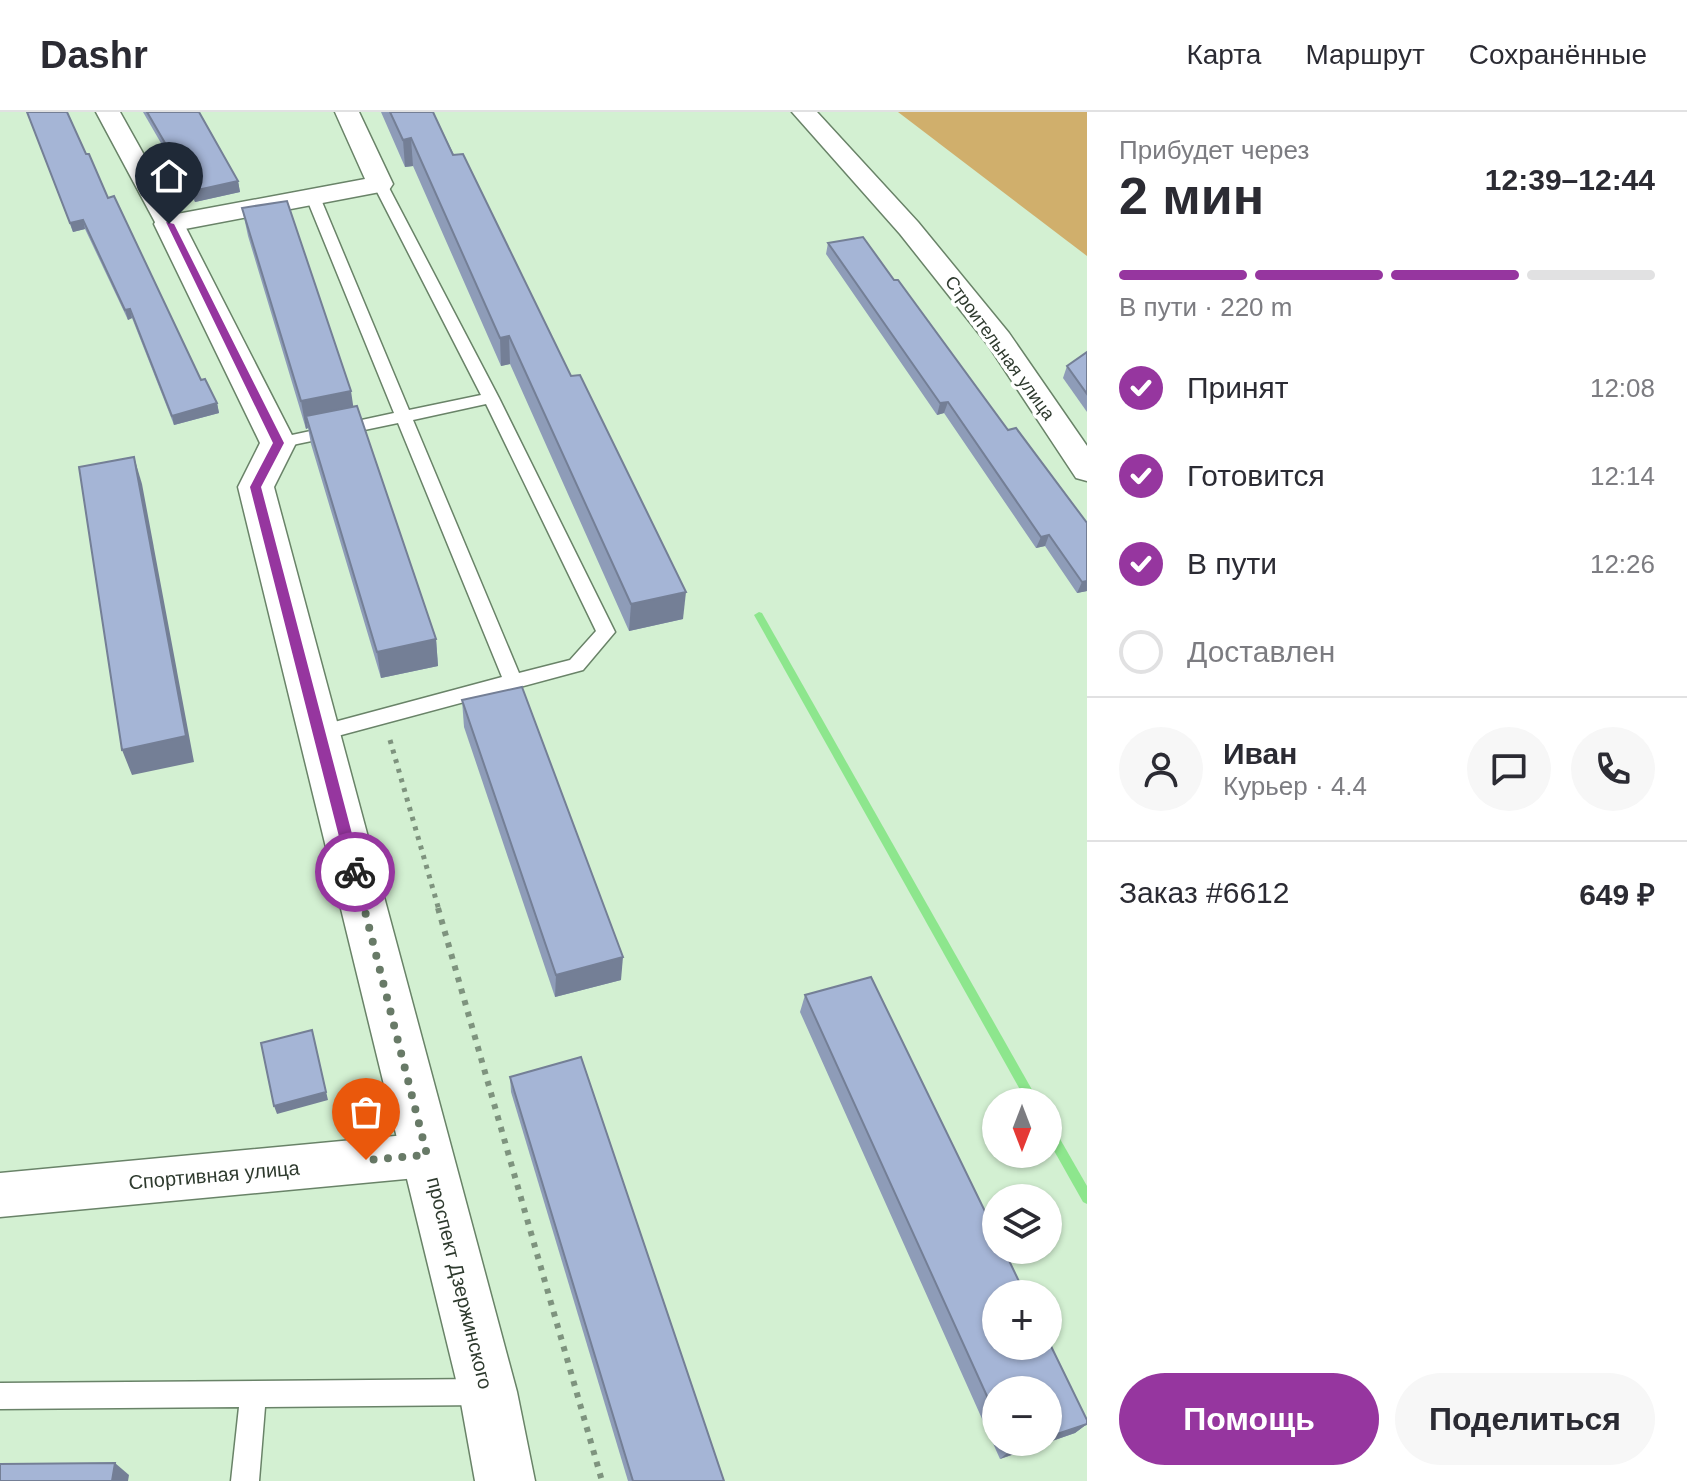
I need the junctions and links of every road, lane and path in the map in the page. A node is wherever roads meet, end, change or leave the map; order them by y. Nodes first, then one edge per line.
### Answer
1 (108, 112) edge
2 (347, 112) edge
3 (804, 112) edge
4 (380, 184) junction
5 (313, 197) junction
6 (169, 224) junction
7 (491, 398) junction
8 (404, 417) junction
9 (278, 443) junction
10 (1087, 470) edge
11 (513, 681) junction
12 (383, 716) junction
13 (319, 733) junction
14 (427, 1155) junction
15 (0, 1195) edge
16 (488, 1392) junction
17 (253, 1394) junction
18 (0, 1396) edge
19 (245, 1481) edge
20 (505, 1481) edge
21 (602, 1481) edge

1 - 6 street
2 - 4 street
3 - 10 street, Строительная улица
4 - 5 street
4 - 7 lane
5 - 6 street
5 - 8 lane
6 - 9 street
7 - 8 lane
7 - 11 lane
8 - 9 lane
8 - 11 lane
9 - 13 street, проспект Дзержинского
11 - 12 lane
12 - 13 lane
12 - 21 path
13 - 14 street, проспект Дзержинского
14 - 15 street, Спортивная улица
14 - 16 street, проспект Дзержинского
16 - 17 lane
16 - 20 street, проспект Дзержинского
17 - 18 lane
17 - 19 lane

